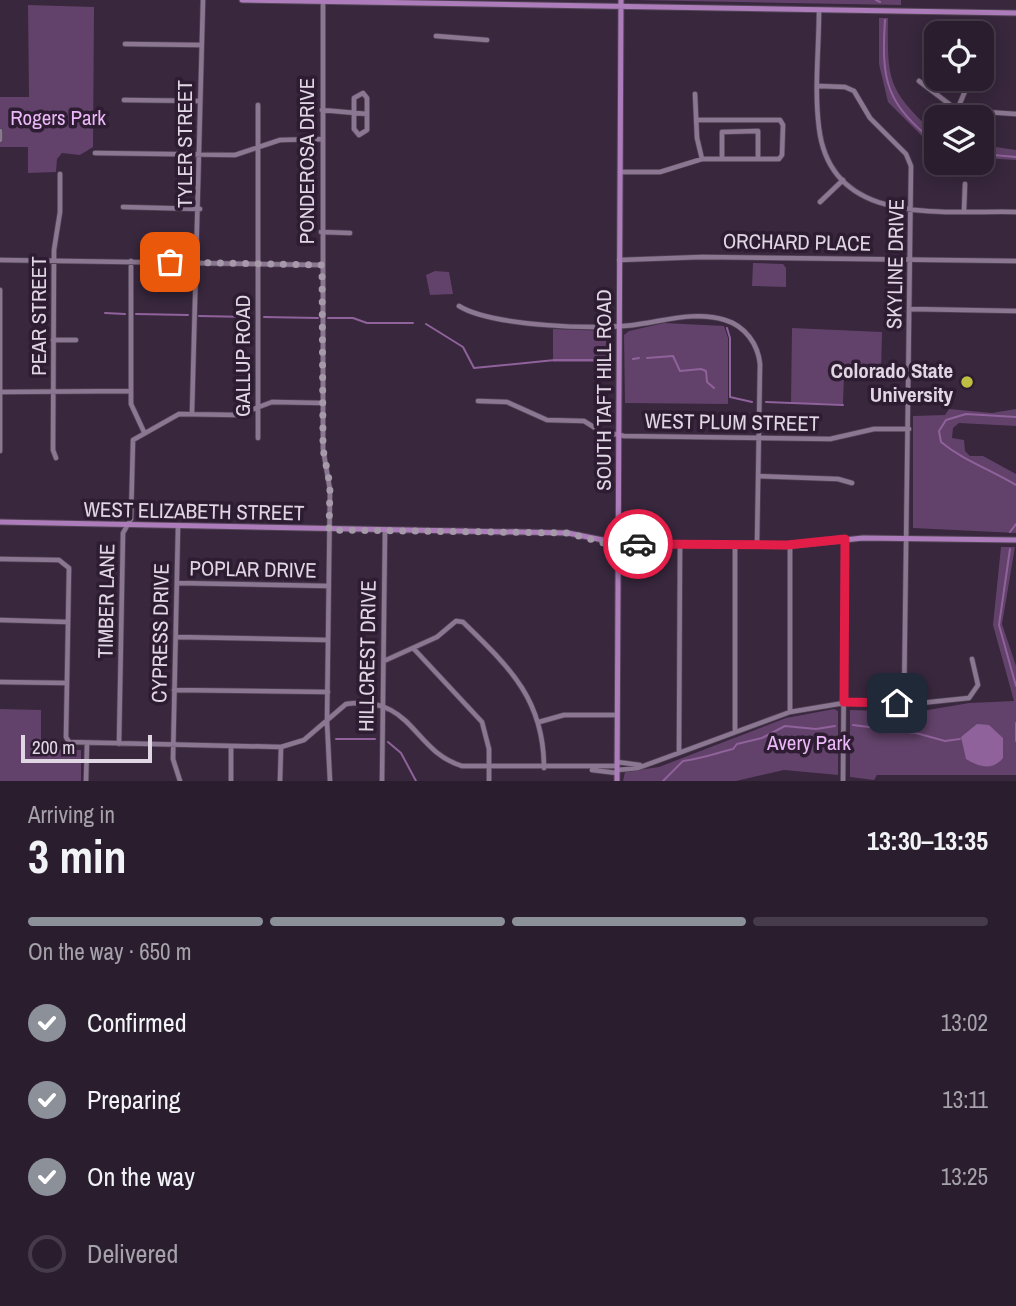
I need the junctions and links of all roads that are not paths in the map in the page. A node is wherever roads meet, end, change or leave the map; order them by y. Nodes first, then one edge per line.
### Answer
1 (203, 0) edge
2 (242, 0) edge
3 (621, 0) edge
4 (301, 1) edge
5 (323, 2) edge
6 (491, 2) edge
7 (621, 8) junction
8 (819, 10) junction
9 (1016, 13) edge
10 (436, 36) dead end
11 (487, 40) dead end
12 (125, 44) dead end
13 (200, 45) junction
14 (919, 81) dead end
15 (819, 86) junction
16 (695, 94) dead end
17 (124, 100) dead end
18 (200, 101) junction
19 (258, 105) dead end
20 (950, 105) edge
21 (322, 110) junction
22 (354, 113) junction
23 (994, 113) edge
24 (367, 114) junction
25 (1016, 114) edge
26 (696, 120) junction
27 (0, 131) edge
28 (322, 139) junction
29 (0, 140) edge
30 (258, 148) junction
31 (95, 153) dead end
32 (199, 155) junction
33 (722, 158) junction
34 (758, 158) junction
35 (702, 159) junction
36 (620, 172) junction
37 (60, 174) dead end
38 (843, 180) junction
39 (965, 184) dead end
40 (820, 202) dead end
41 (123, 207) dead end
42 (200, 209) junction
43 (911, 211) junction
44 (964, 211) junction
45 (1016, 212) edge
46 (321, 232) junction
47 (350, 233) dead end
48 (0, 260) edge
49 (53, 260) junction
50 (619, 260) junction
51 (910, 260) junction
52 (131, 261) junction
53 (1016, 261) edge
54 (194, 263) junction
55 (258, 264) junction
56 (322, 265) junction
57 (0, 290) edge
58 (460, 306) dead end
59 (910, 309) junction
60 (1016, 311) edge
61 (619, 325) junction
62 (54, 340) junction
63 (76, 340) dead end
64 (131, 391) junction
65 (0, 392) edge
66 (53, 392) junction
67 (478, 401) dead end
68 (323, 402) junction
69 (257, 408) junction
70 (192, 413) junction
71 (909, 429) junction
72 (144, 432) junction
73 (619, 434) junction
74 (258, 438) dead end
75 (759, 438) junction
76 (0, 451) edge
77 (57, 458) dead end
78 (758, 476) junction
79 (852, 483) dead end
80 (0, 522) edge
81 (127, 525) junction
82 (178, 527) junction
83 (329, 530) junction
84 (384, 531) junction
85 (906, 538) junction
86 (845, 539) junction
87 (1016, 540) edge
88 (618, 543) junction
89 (680, 544) junction
90 (734, 545) junction
91 (758, 545) junction
92 (790, 545) junction
93 (0, 559) edge
94 (177, 583) junction
95 (329, 586) junction
96 (0, 620) edge
97 (68, 622) junction
98 (176, 637) junction
99 (328, 639) junction
100 (414, 649) junction
101 (972, 659) dead end
102 (384, 661) junction
103 (0, 682) edge
104 (67, 683) junction
105 (174, 690) junction
106 (327, 692) junction
107 (844, 702) junction
108 (904, 704) junction
109 (382, 705) junction
110 (790, 712) junction
111 (617, 715) junction
112 (327, 718) junction
113 (539, 722) junction
114 (735, 730) junction
115 (87, 743) junction
116 (119, 744) junction
117 (173, 745) junction
118 (231, 746) junction
119 (281, 747) junction
120 (679, 752) junction
121 (489, 767) junction
122 (544, 768) junction
123 (617, 768) junction
124 (86, 781) edge
125 (180, 781) edge
126 (231, 781) edge
127 (280, 781) edge
128 (330, 781) edge
129 (382, 781) edge
130 (489, 781) edge
131 (617, 781) edge
132 (843, 781) edge

1 - 13 street, TYLER STREET
2 - 4 main road
3 - 7 main road, SOUTH TAFT HILL ROAD
4 - 5 main road
5 - 6 main road
5 - 21 street, PONDEROSA DRIVE
6 - 7 main road
7 - 8 main road
7 - 36 main road, SOUTH TAFT HILL ROAD
8 - 9 main road
8 - 15 street
10 - 11 street
12 - 13 street
13 - 18 street, TYLER STREET
14 - 20 street
15 - 38 street
15 - 43 street, SKYLINE DRIVE
16 - 26 street
17 - 18 street
18 - 32 street, TYLER STREET
19 - 30 street, GALLUP ROAD
21 - 22 street
21 - 28 street, PONDEROSA DRIVE
22 - 24 street
22 - 24 street
22 - 24 street
23 - 25 street
26 - 34 street
26 - 35 street
27 - 29 street
28 - 30 street
28 - 46 street, PONDEROSA DRIVE
30 - 32 street
30 - 55 street, GALLUP ROAD
31 - 32 street
32 - 42 street, TYLER STREET
33 - 34 street
33 - 34 street
33 - 35 street
35 - 36 street
36 - 50 main road, SOUTH TAFT HILL ROAD
37 - 49 street, PEAR STREET
38 - 40 street
38 - 43 street
39 - 44 street
41 - 42 street
42 - 54 street, TYLER STREET
43 - 44 street
43 - 51 street, SKYLINE DRIVE
44 - 45 street
46 - 47 street
46 - 56 street, PONDEROSA DRIVE
48 - 49 street
49 - 52 street
49 - 62 street, PEAR STREET
50 - 51 street, ORCHARD PLACE
50 - 61 main road, SOUTH TAFT HILL ROAD
51 - 53 street, ORCHARD PLACE
51 - 59 street, SKYLINE DRIVE
52 - 54 street
52 - 64 street
54 - 55 street
54 - 70 street, TYLER STREET
55 - 56 street
55 - 69 street, GALLUP ROAD
56 - 68 street, PONDEROSA DRIVE
57 - 65 street
58 - 61 street
59 - 60 street
59 - 71 street, SKYLINE DRIVE
61 - 73 main road, SOUTH TAFT HILL ROAD
61 - 75 street
62 - 63 street
62 - 66 street, PEAR STREET
64 - 66 street
64 - 72 street
65 - 66 street
65 - 76 street
66 - 77 street, PEAR STREET
67 - 73 street, WEST PLUM STREET
68 - 69 street
68 - 83 street, PONDEROSA DRIVE
69 - 70 street
69 - 74 street, GALLUP ROAD
70 - 72 street
71 - 75 street, WEST PLUM STREET
71 - 85 street, SKYLINE DRIVE
72 - 81 street, TIMBER LANE
73 - 75 street, WEST PLUM STREET
73 - 88 main road, SOUTH TAFT HILL ROAD
75 - 78 street
78 - 79 street
78 - 91 street
80 - 81 main road, WEST ELIZABETH STREET
81 - 82 main road, WEST ELIZABETH STREET
81 - 116 street, TIMBER LANE
82 - 83 main road, WEST ELIZABETH STREET
82 - 94 street, CYPRESS DRIVE
83 - 84 main road, WEST ELIZABETH STREET
83 - 95 street, PONDEROSA DRIVE
84 - 88 main road, WEST ELIZABETH STREET
84 - 102 street, HILLCREST DRIVE
85 - 86 main road, WEST ELIZABETH STREET
85 - 87 main road, WEST ELIZABETH STREET
85 - 108 street, SKYLINE DRIVE
86 - 92 main road, WEST ELIZABETH STREET
86 - 107 street
88 - 89 main road, WEST ELIZABETH STREET
88 - 111 main road, SOUTH TAFT HILL ROAD
89 - 90 main road, WEST ELIZABETH STREET
89 - 120 street
90 - 91 main road, WEST ELIZABETH STREET
90 - 114 street
91 - 92 main road, WEST ELIZABETH STREET
92 - 110 street
93 - 97 street
94 - 95 street, POPLAR DRIVE
94 - 98 street, CYPRESS DRIVE
95 - 99 street, PONDEROSA DRIVE
96 - 97 street
97 - 104 street
98 - 99 street
98 - 105 street, CYPRESS DRIVE
99 - 106 street, PONDEROSA DRIVE
100 - 102 street
100 - 113 street
100 - 121 street
101 - 108 street
102 - 109 street, HILLCREST DRIVE
103 - 104 street
104 - 115 street
105 - 106 street
105 - 117 street, CYPRESS DRIVE
106 - 112 street, PONDEROSA DRIVE
107 - 108 street
107 - 110 street
107 - 132 street
109 - 112 street
109 - 121 street
109 - 129 street, HILLCREST DRIVE
110 - 114 street
111 - 113 street
111 - 123 main road, SOUTH TAFT HILL ROAD
112 - 119 street
112 - 128 street, PONDEROSA DRIVE
113 - 122 street
114 - 120 street
115 - 116 street
115 - 124 street
116 - 117 street
117 - 118 street
117 - 125 street, CYPRESS DRIVE
118 - 119 street
118 - 126 street
119 - 127 street
120 - 123 street
121 - 122 street
121 - 130 street
122 - 123 street
123 - 131 main road, SOUTH TAFT HILL ROAD

